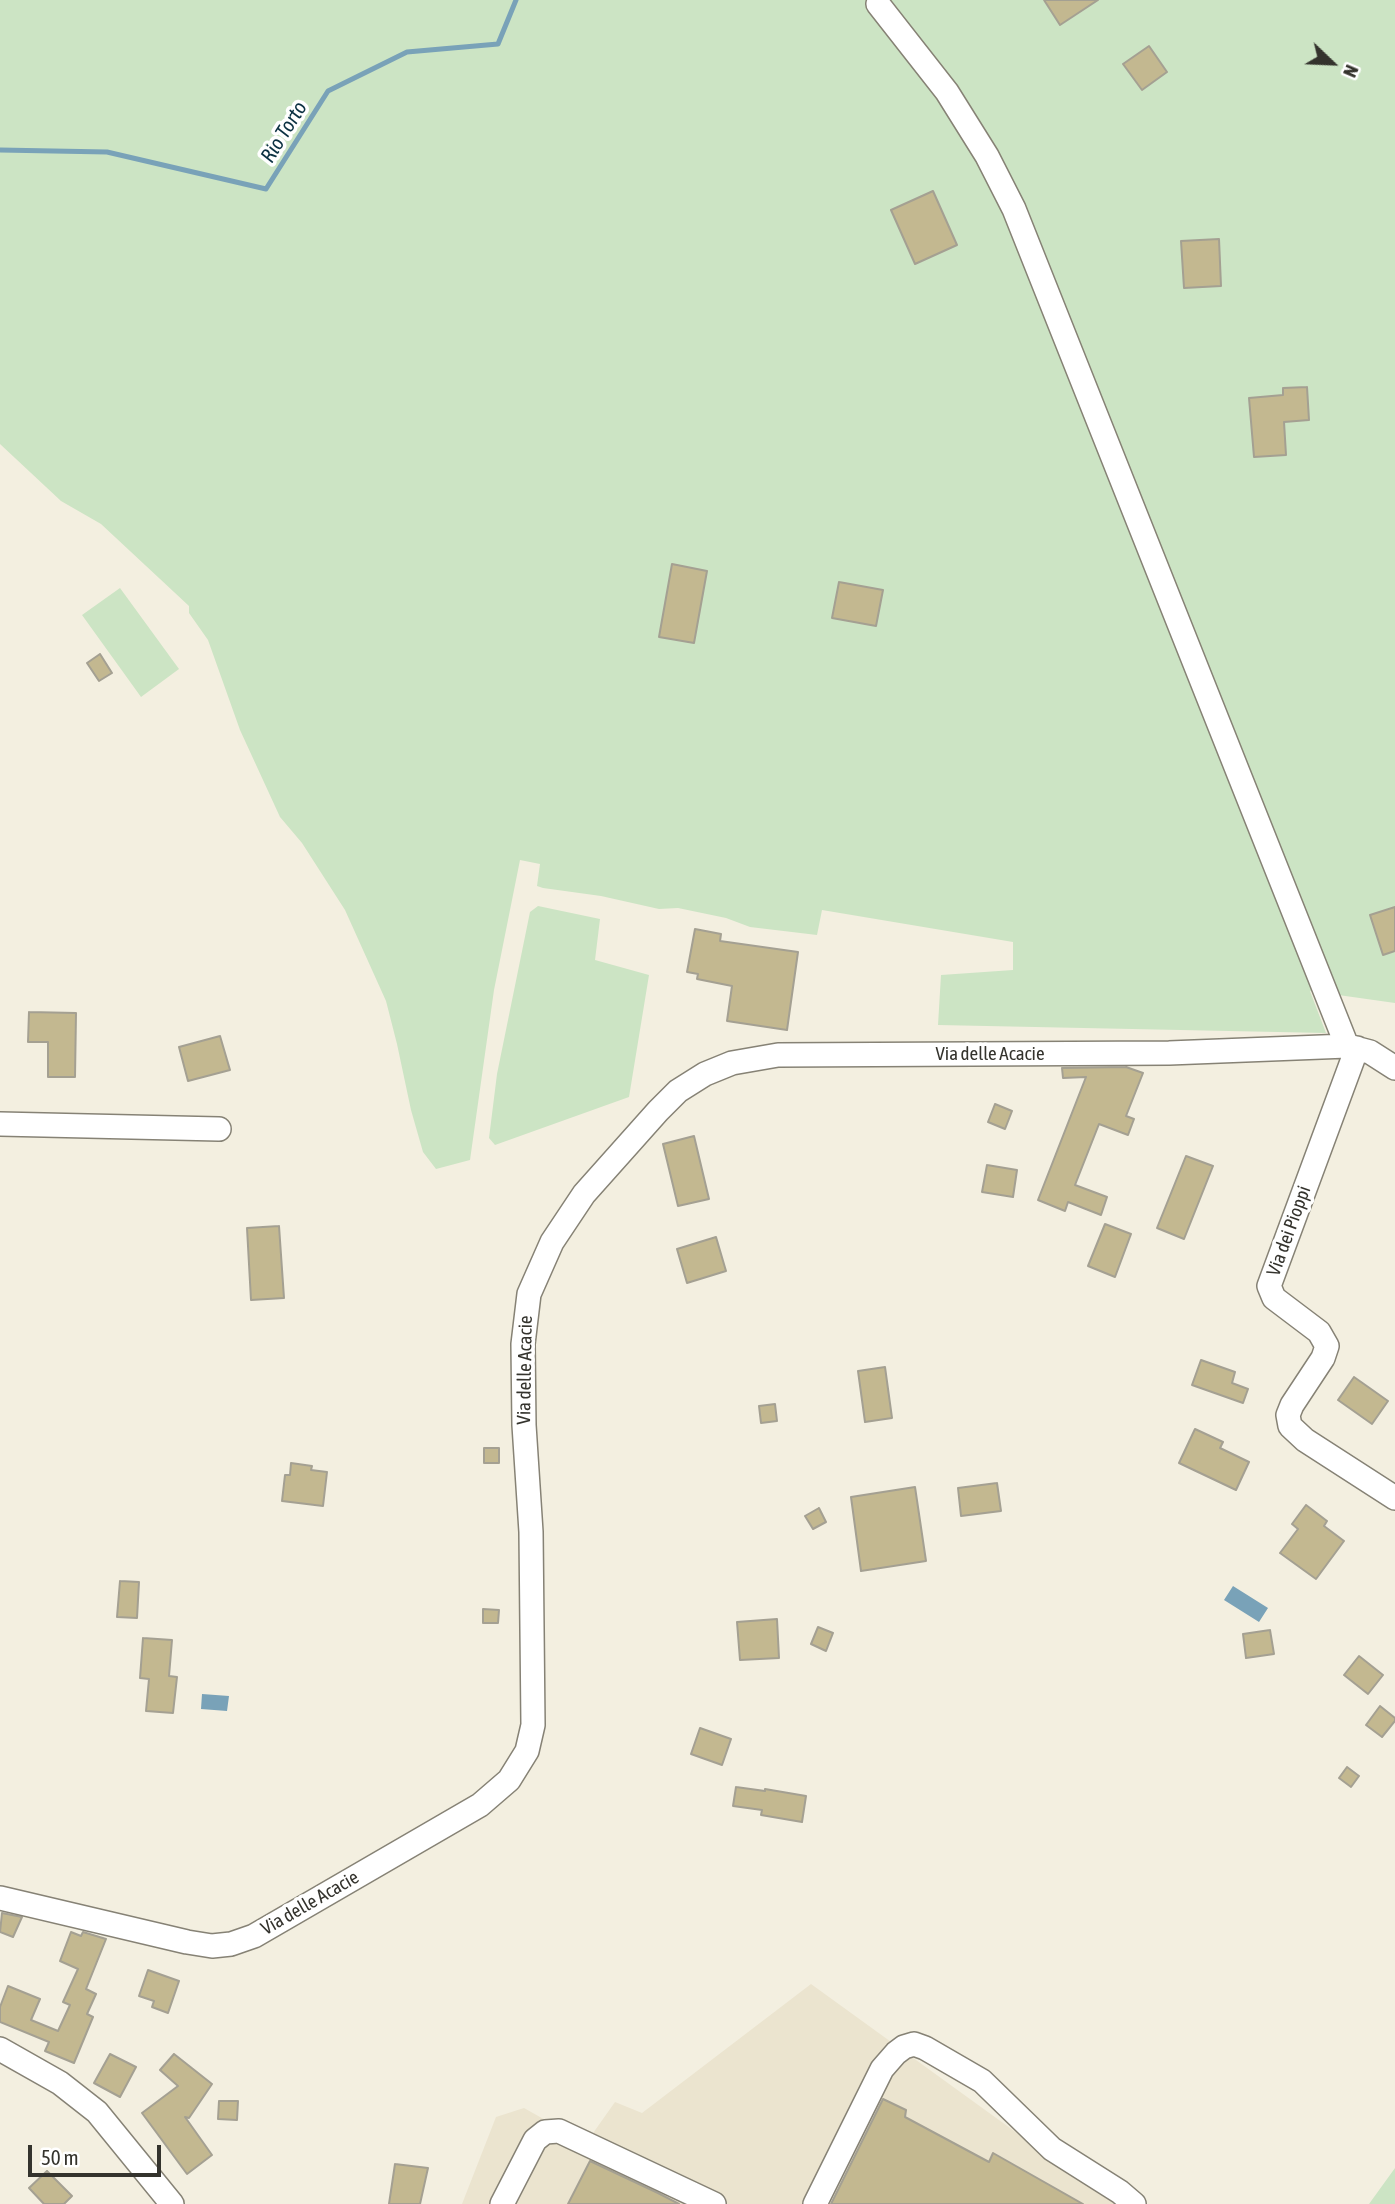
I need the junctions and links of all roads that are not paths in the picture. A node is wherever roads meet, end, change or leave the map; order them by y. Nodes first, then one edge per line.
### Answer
1 (878, 4) dead end
2 (1352, 1047) junction
3 (1395, 1068) edge
4 (0, 1124) edge
5 (219, 1129) dead end
6 (1395, 1498) edge
7 (0, 1898) edge
8 (0, 2049) edge
9 (172, 2204) edge
10 (502, 2204) edge
11 (715, 2204) edge
12 (815, 2204) edge
13 (1134, 2204) edge

1 - 2 street
2 - 3 street, Via delle Acacie
2 - 6 street, Via dei Pioppi
2 - 7 street, Via delle Acacie
4 - 5 street
8 - 9 street
10 - 11 street
12 - 13 street

